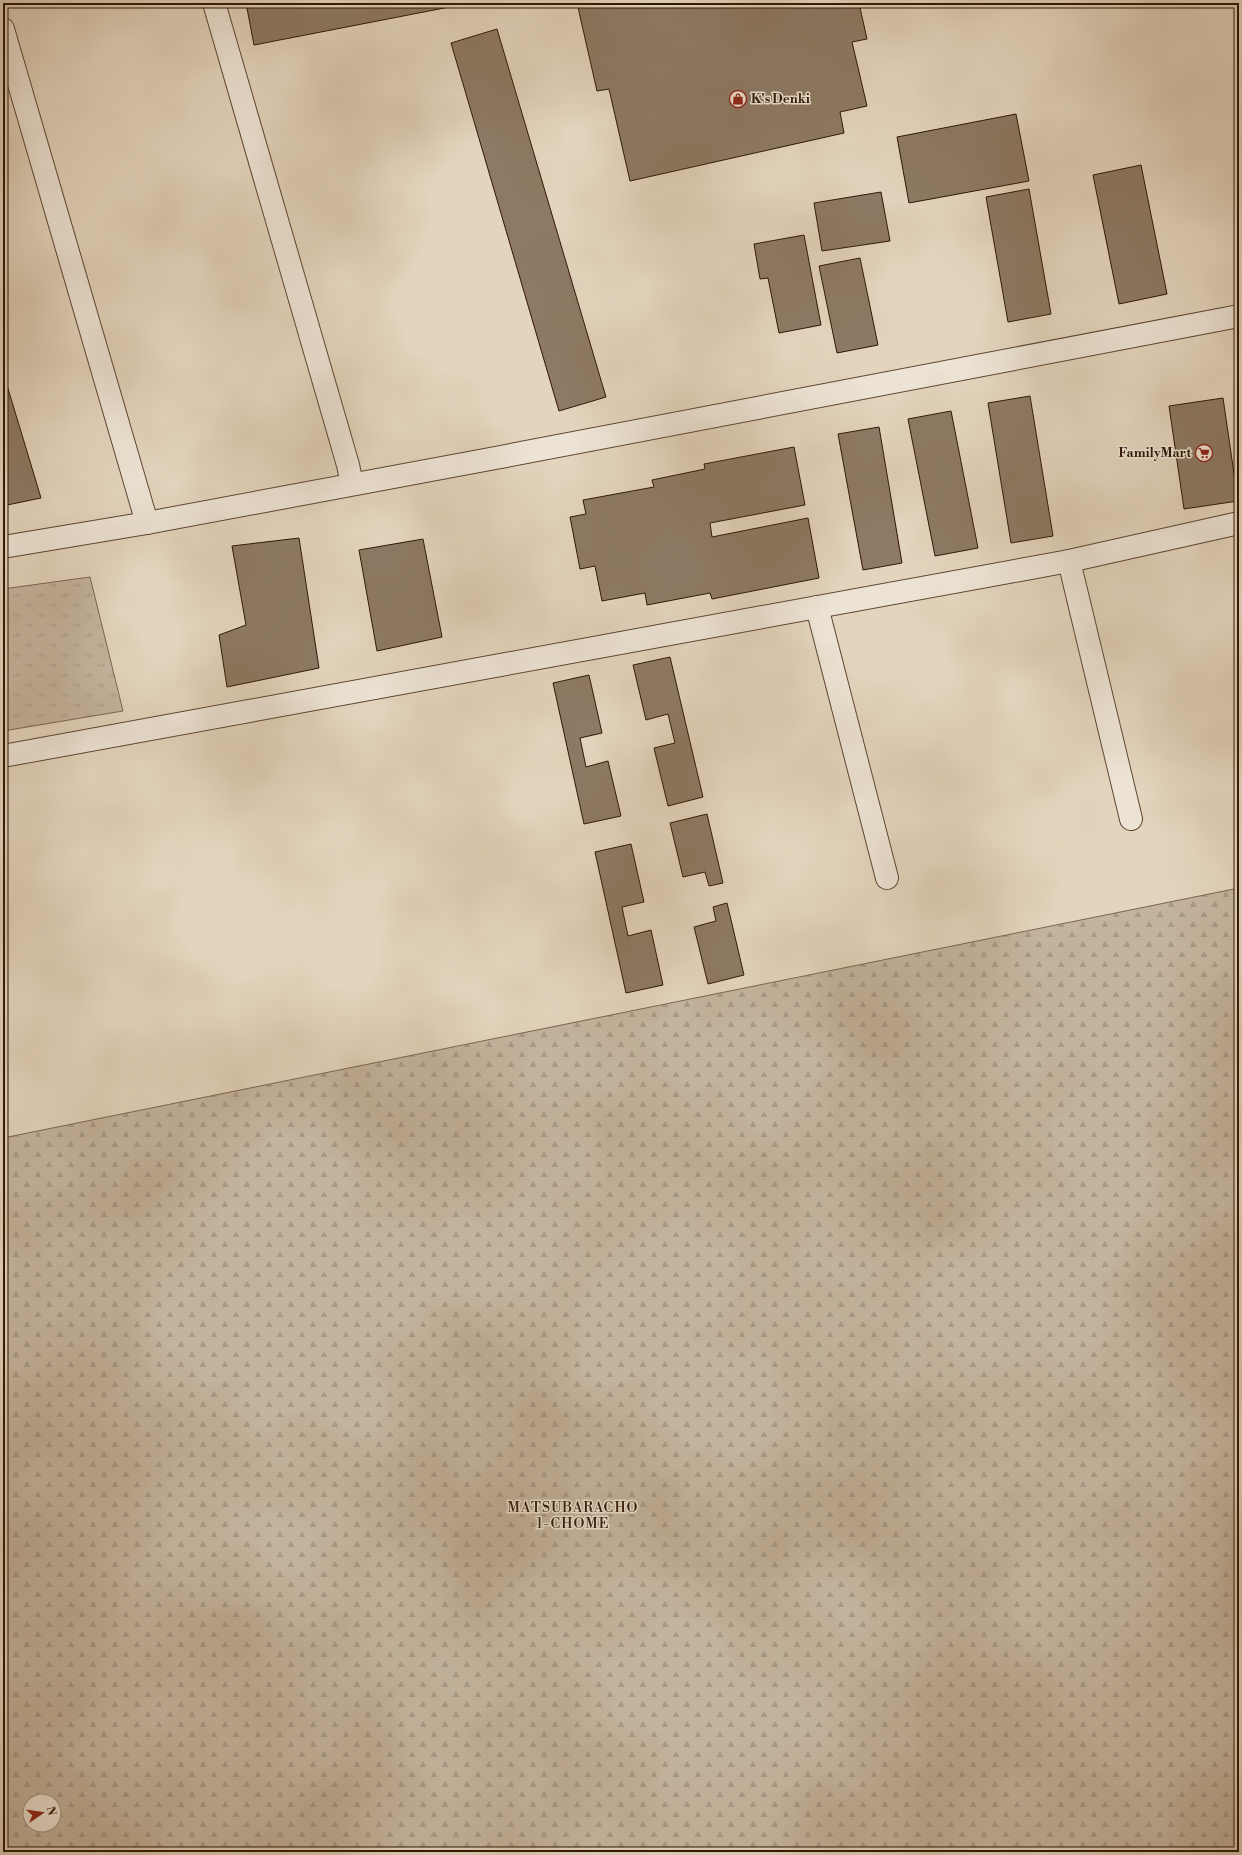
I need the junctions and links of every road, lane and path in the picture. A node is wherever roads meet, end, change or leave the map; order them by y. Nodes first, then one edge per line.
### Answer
1 (214, 3) edge
2 (3, 29) edge
3 (1239, 316) edge
4 (352, 484) junction
5 (147, 523) junction
6 (1239, 523) edge
7 (3, 547) edge
8 (1069, 561) junction
9 (817, 607) junction
10 (3, 756) edge
11 (1130, 819) dead end
12 (887, 878) dead end

1 - 4 street
2 - 5 street
3 - 4 street
4 - 5 street
5 - 7 street
6 - 8 street
8 - 9 street
8 - 11 street
9 - 10 street
9 - 12 street

